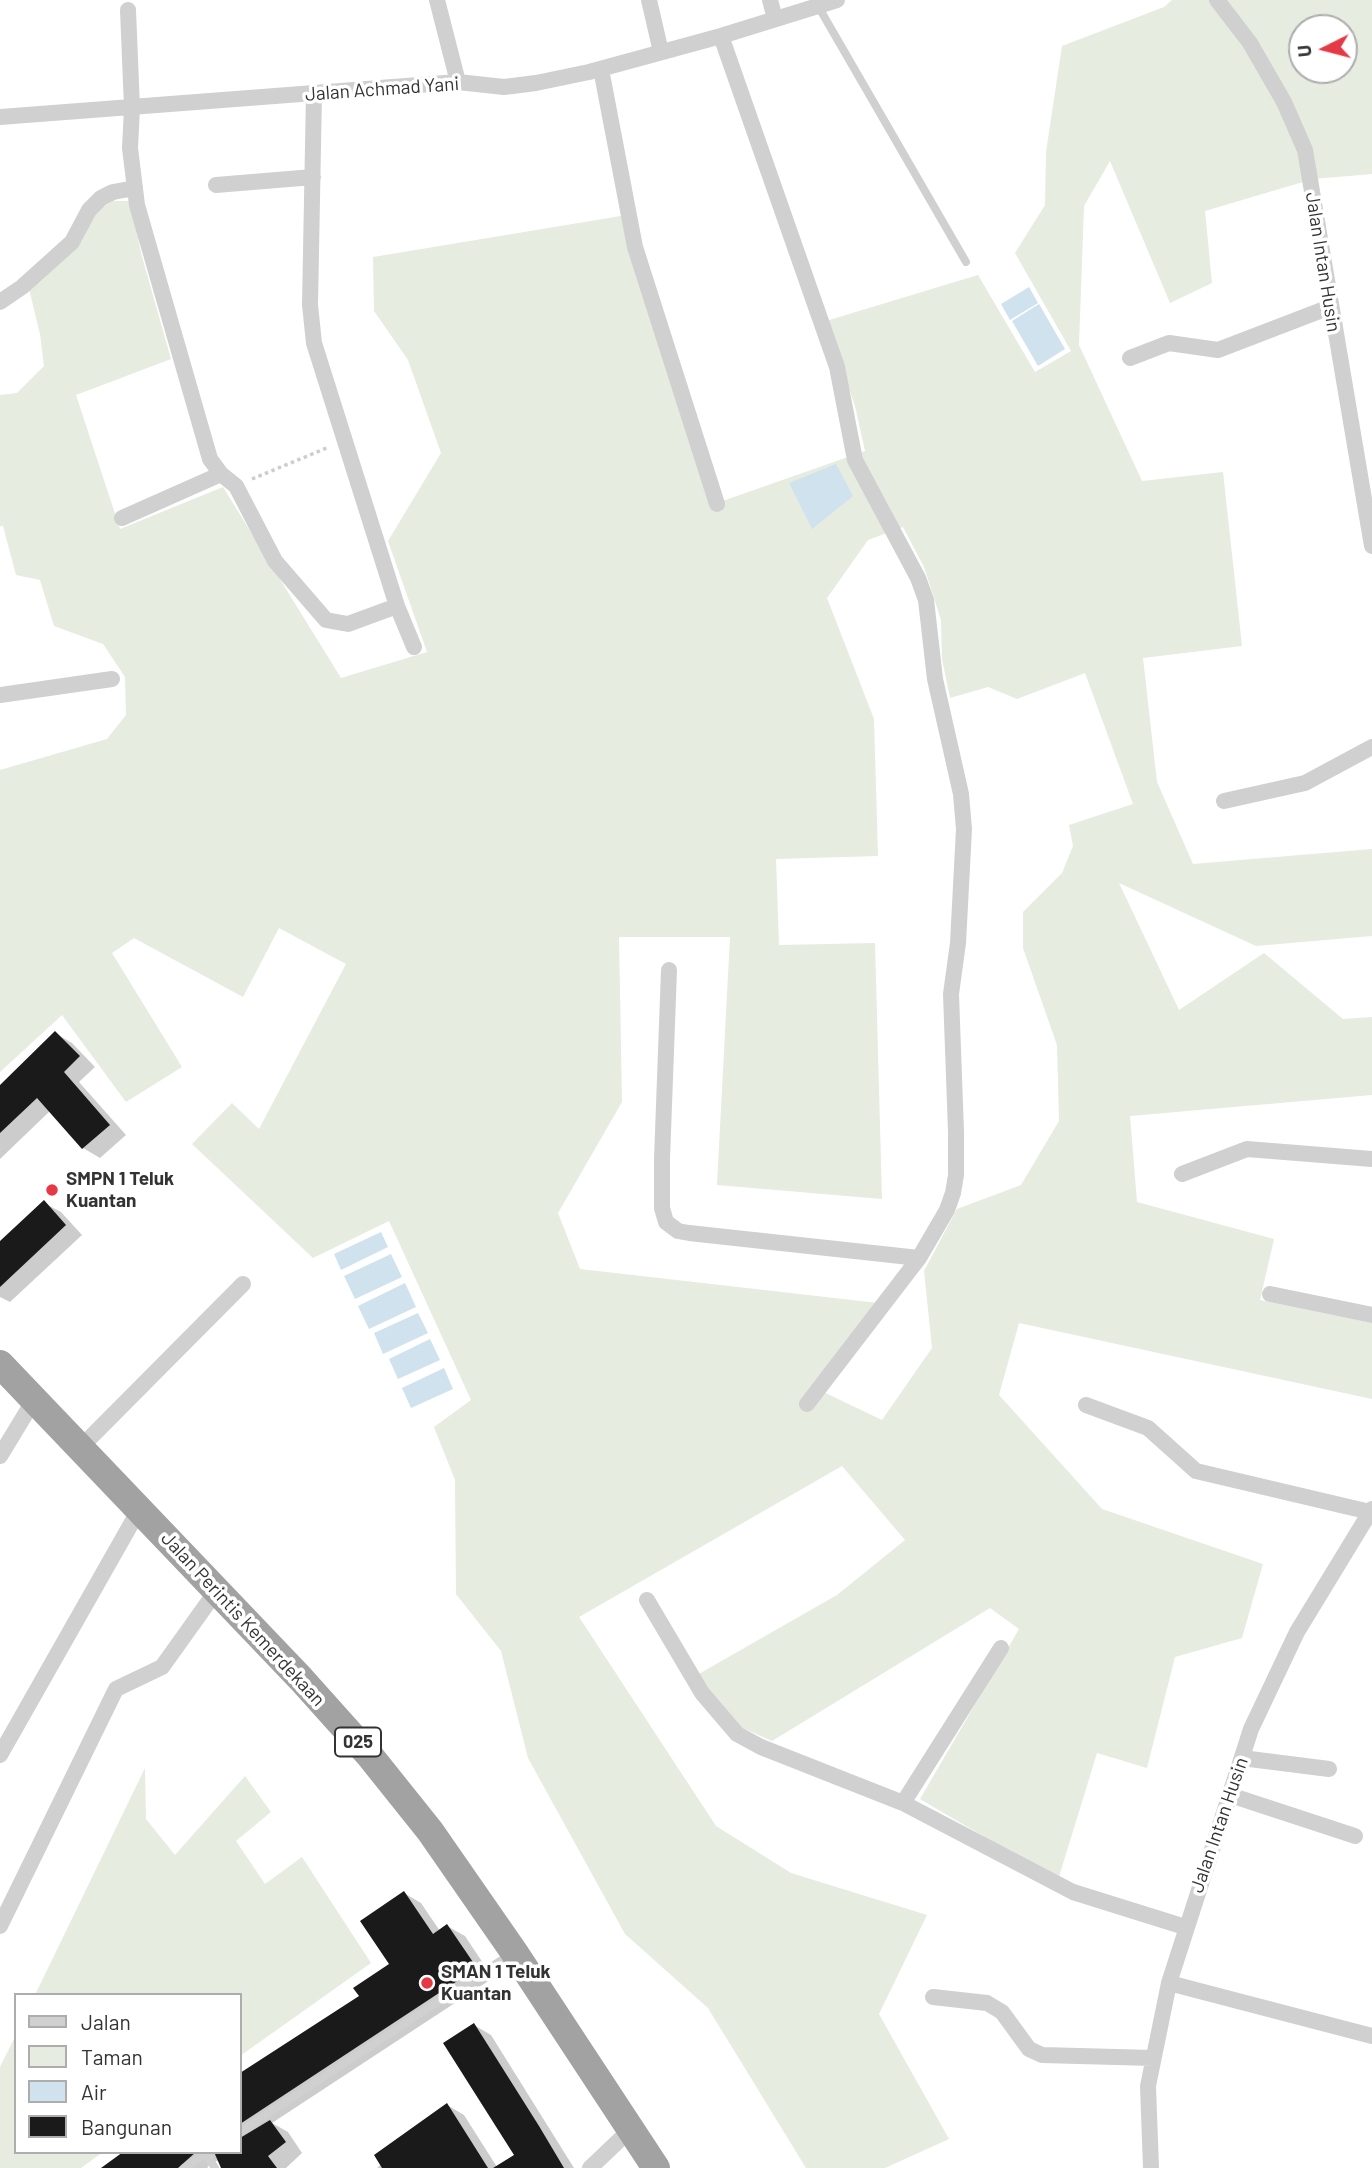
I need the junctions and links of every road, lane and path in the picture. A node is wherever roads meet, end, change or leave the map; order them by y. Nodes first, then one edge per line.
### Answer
1 (438, 0) edge
2 (649, 0) edge
3 (770, 0) edge
4 (837, 0) edge
5 (1217, 0) edge
6 (818, 6) junction
7 (128, 10) dead end
8 (775, 19) junction
9 (721, 36) junction
10 (661, 52) junction
11 (601, 69) junction
12 (458, 82) junction
13 (314, 93) junction
14 (132, 108) junction
15 (0, 117) edge
16 (313, 177) junction
17 (216, 185) dead end
18 (135, 188) junction
19 (966, 262) dead end
20 (0, 302) edge
21 (1331, 307) junction
22 (1130, 358) dead end
23 (344, 441) junction
24 (1366, 467) edge
25 (220, 474) junction
26 (236, 486) junction
27 (717, 504) dead end
28 (122, 518) dead end
29 (1372, 546) edge
30 (397, 606) junction
31 (414, 647) dead end
32 (112, 679) dead end
33 (0, 695) edge
34 (1372, 747) edge
35 (1224, 801) dead end
36 (669, 970) dead end
37 (1372, 1158) edge
38 (1182, 1174) dead end
39 (919, 1258) junction
40 (243, 1284) dead end
41 (1270, 1294) dead end
42 (1372, 1315) edge
43 (0, 1364) edge
44 (34, 1400) junction
45 (807, 1404) dead end
46 (1086, 1405) dead end
47 (79, 1449) junction
48 (0, 1456) edge
49 (139, 1510) junction
50 (1371, 1510) edge
51 (217, 1590) junction
52 (647, 1600) dead end
53 (1001, 1648) dead end
54 (0, 1755) edge
55 (1242, 1758) junction
56 (1329, 1769) dead end
57 (1230, 1795) junction
58 (903, 1803) junction
59 (1354, 1836) dead end
60 (0, 1926) edge
61 (1185, 1927) junction
62 (514, 1952) junction
63 (1169, 1983) junction
64 (933, 1997) dead end
65 (1372, 2036) edge
66 (1153, 2058) junction
67 (631, 2129) junction
68 (242, 2131) edge
69 (205, 2154) edge
70 (184, 2168) edge
71 (590, 2168) edge
72 (656, 2168) edge
73 (1151, 2168) edge

1 - 12 street
2 - 10 street
3 - 8 street
4 - 6 street, Jalan Achmad Yani
5 - 21 street, Jalan Intan Husin
6 - 8 street, Jalan Achmad Yani
6 - 19 lane
7 - 14 street
8 - 9 street, Jalan Achmad Yani
9 - 10 street, Jalan Achmad Yani
9 - 39 street
10 - 11 street, Jalan Achmad Yani
11 - 12 street, Jalan Achmad Yani
11 - 27 street
12 - 13 street, Jalan Achmad Yani
13 - 14 street, Jalan Achmad Yani
13 - 16 street
14 - 15 street, Jalan Achmad Yani
14 - 18 street
16 - 17 street
16 - 23 street
18 - 20 street
18 - 25 street
21 - 22 street
21 - 24 street, Jalan Intan Husin
23 - 26 path
23 - 30 street
24 - 29 street, Jalan Intan Husin
25 - 26 street
25 - 28 street
26 - 30 street
30 - 31 street
32 - 33 street
34 - 35 street
36 - 39 street
37 - 38 street
39 - 45 street
40 - 47 street
41 - 42 street
43 - 44 highway, Jalan Perintis Kemerdekaan / 025
44 - 47 highway, Jalan Perintis Kemerdekaan / 025
44 - 48 street
46 - 50 street
47 - 49 highway, Jalan Perintis Kemerdekaan / 025
49 - 51 highway, Jalan Perintis Kemerdekaan / 025
49 - 54 street
50 - 55 street, Jalan Intan Husin
51 - 60 street
51 - 62 highway, Jalan Perintis Kemerdekaan / 025
52 - 58 street
53 - 58 street
55 - 56 street
55 - 57 street, Jalan Intan Husin
57 - 59 street
57 - 61 street, Jalan Intan Husin
58 - 61 street
61 - 63 street, Jalan Intan Husin
62 - 67 highway, Jalan Perintis Kemerdekaan / 025
62 - 68 lane
63 - 65 street
63 - 66 street, Jalan Intan Husin
64 - 66 street
66 - 73 street, Jalan Intan Husin
67 - 71 street
67 - 72 highway, Jalan Perintis Kemerdekaan / 025
69 - 70 lane

